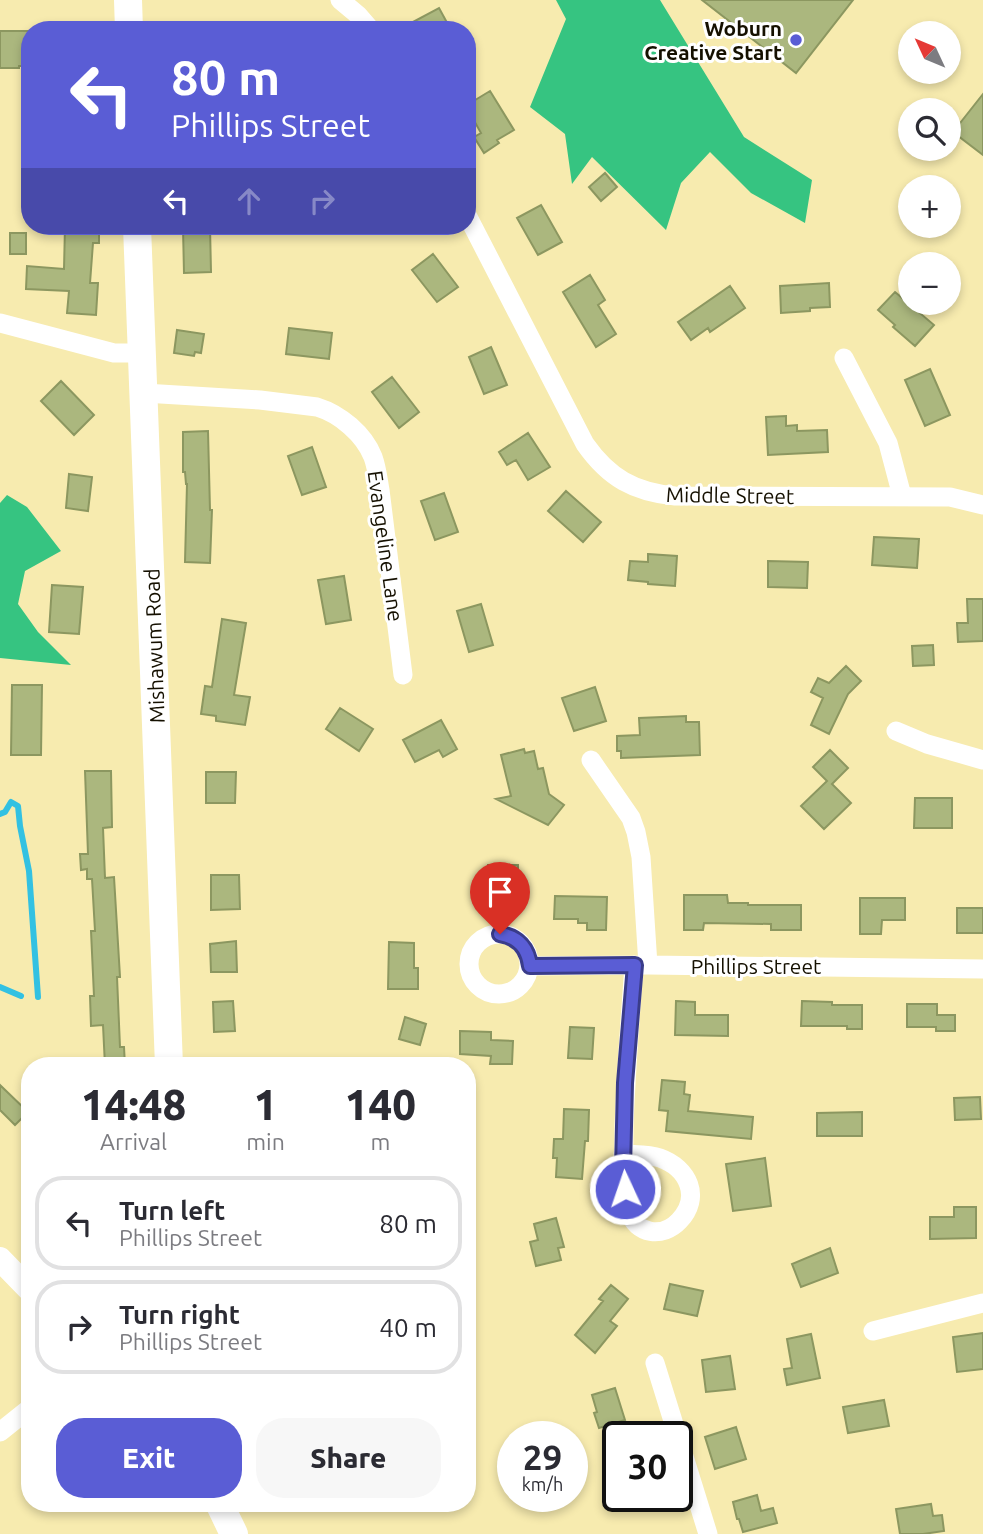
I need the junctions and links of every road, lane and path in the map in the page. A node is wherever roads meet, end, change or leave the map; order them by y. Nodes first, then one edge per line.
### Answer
1 (128, 0) edge
2 (340, 0) edge
3 (129, 21) edge
4 (363, 21) edge
5 (476, 232) edge
6 (137, 235) edge
7 (0, 323) edge
8 (143, 353) junction
9 (844, 358) dead end
10 (144, 393) junction
11 (902, 496) junction
12 (983, 505) edge
13 (403, 675) dead end
14 (896, 731) dead end
15 (591, 760) dead end
16 (983, 760) edge
17 (641, 965) junction
18 (530, 966) dead end
19 (983, 968) edge
20 (169, 1057) edge
21 (623, 1154) dead end
22 (0, 1259) edge
23 (21, 1281) edge
24 (983, 1303) edge
25 (873, 1331) dead end
26 (655, 1363) dead end
27 (21, 1415) edge
28 (0, 1432) edge
29 (223, 1512) edge
30 (234, 1534) edge
31 (708, 1534) edge

1 - 3 main road
2 - 4 street
5 - 11 street, Middle Street
6 - 8 main road, Mishawum Road
7 - 8 street
8 - 10 main road, Mishawum Road
9 - 11 street
10 - 13 street, Evangeline Lane
10 - 20 main road, Mishawum Road
11 - 12 street, Middle Street
14 - 16 street
15 - 17 street
17 - 18 street, Phillips Street
17 - 19 street, Phillips Street
17 - 21 street
22 - 23 street
24 - 25 street
26 - 31 street
27 - 28 street
29 - 30 main road

